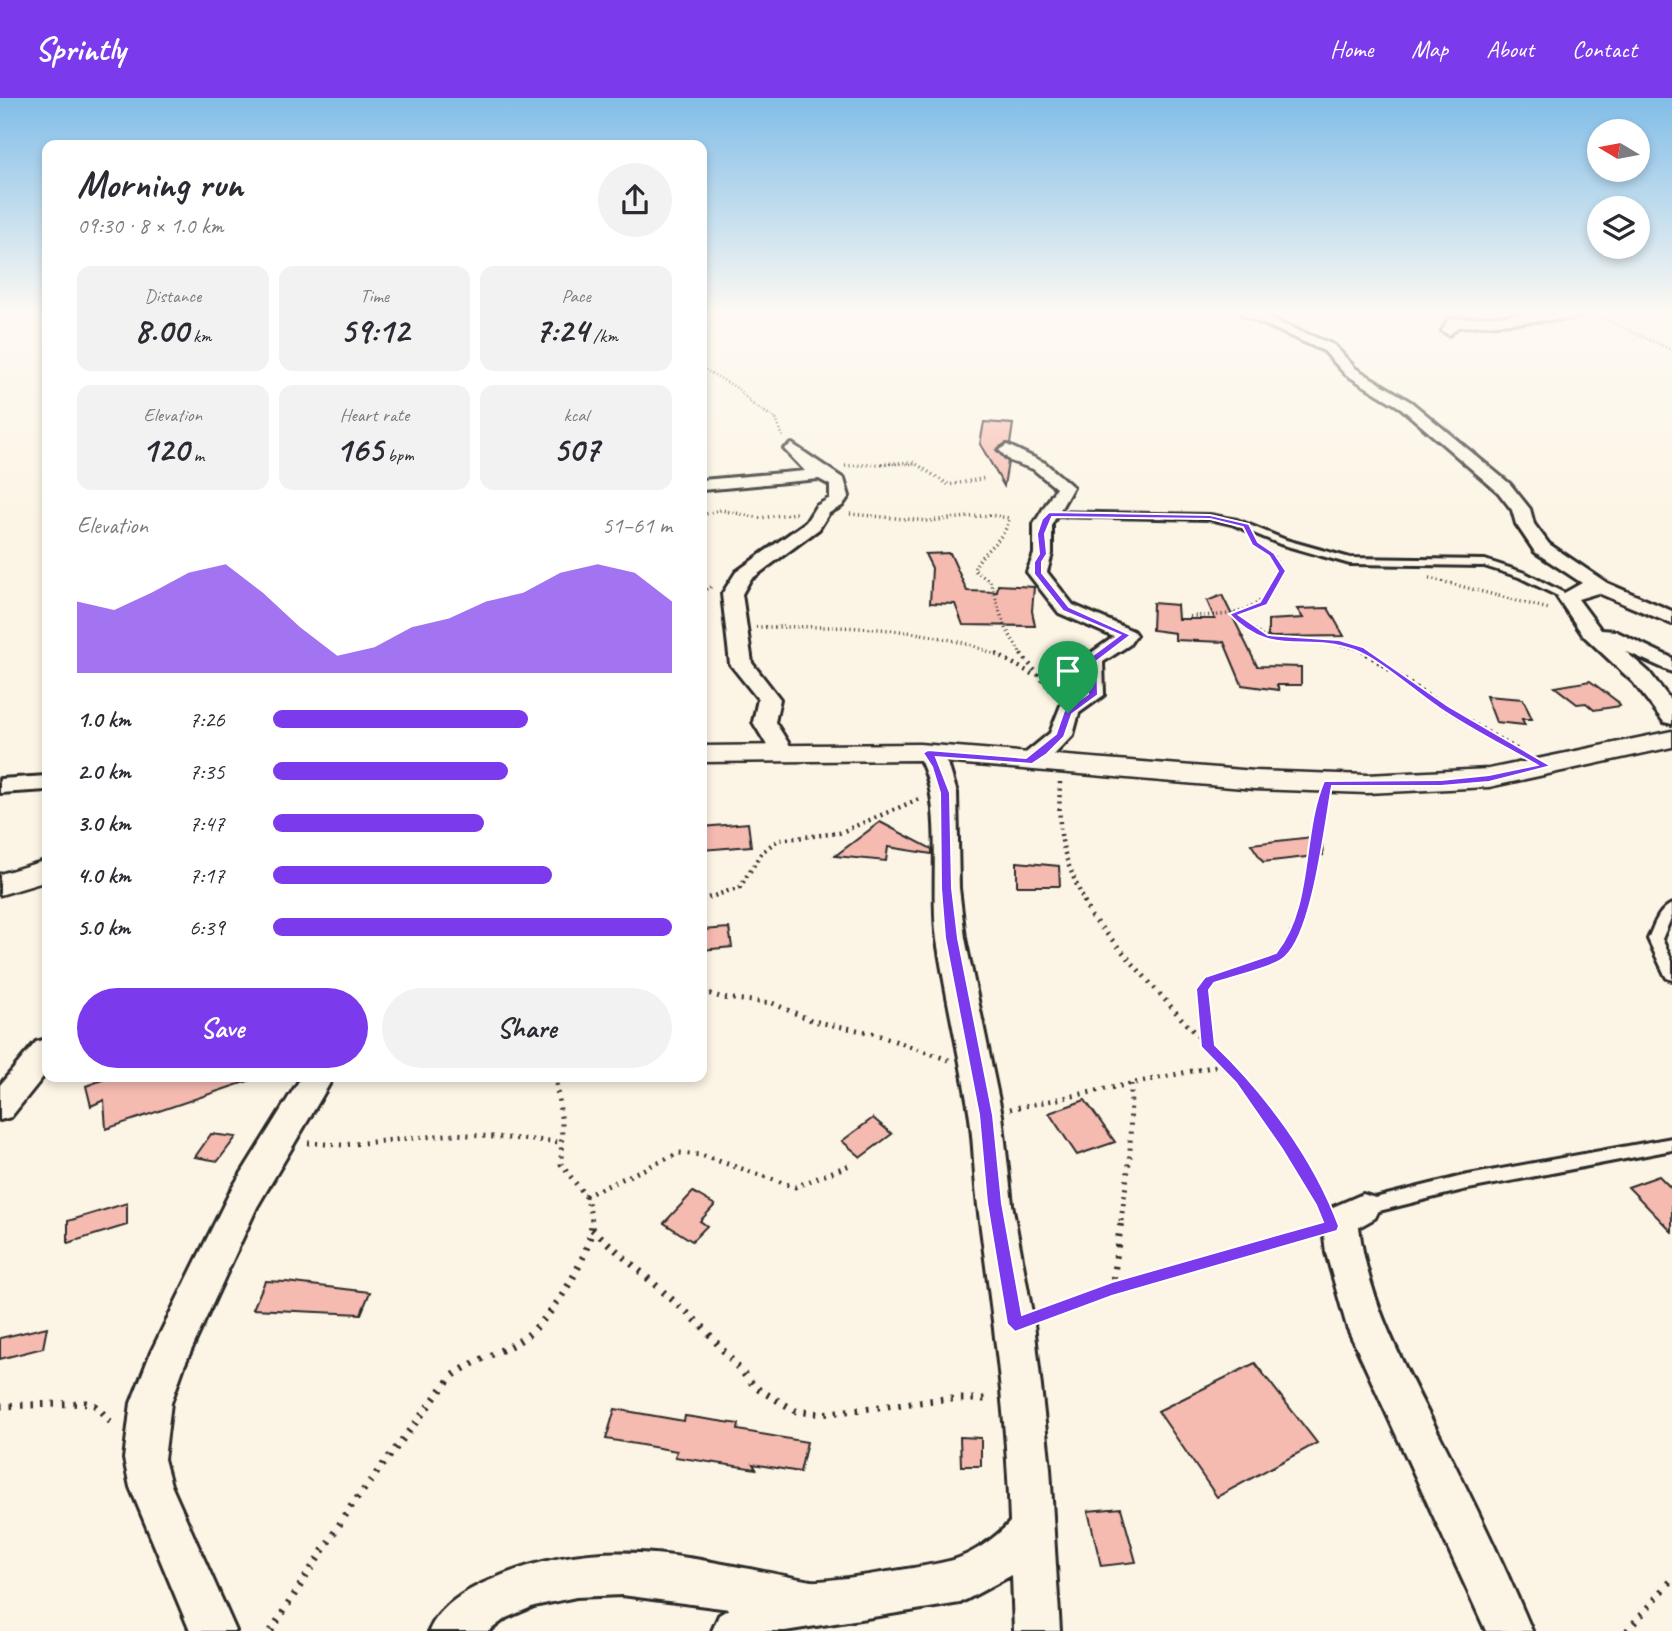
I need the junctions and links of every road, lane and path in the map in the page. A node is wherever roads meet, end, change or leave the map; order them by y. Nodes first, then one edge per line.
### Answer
1 (733, 386) edge
2 (1374, 386) edge
3 (792, 449) joint
4 (1007, 450) dead end
5 (820, 472) junction
6 (986, 478) dead end
7 (707, 484) edge
8 (707, 513) edge
9 (821, 513) junction
10 (1049, 514) junction
11 (1246, 526) junction
12 (1388, 560) junction
13 (1601, 587) junction
14 (1567, 597) junction
15 (1233, 614) junction
16 (1190, 616) dead end
17 (1672, 618) edge
18 (1582, 622) junction
19 (737, 625) junction
20 (1672, 666) edge
21 (1036, 677) junction
22 (1068, 713) junction
23 (1672, 717) edge
24 (1672, 739) edge
25 (782, 752) junction
26 (928, 753) junction
27 (707, 754) edge
28 (1028, 761) junction
29 (1061, 764) junction
30 (1546, 766) junction
31 (42, 783) edge
32 (1327, 783) junction
33 (0, 786) edge
34 (944, 790) junction
35 (42, 872) edge
36 (0, 885) edge
37 (707, 898) edge
38 (1672, 908) edge
39 (1672, 975) edge
40 (707, 992) edge
41 (1208, 1047) junction
42 (42, 1056) edge
43 (1226, 1064) junction
44 (978, 1072) junction
45 (314, 1082) edge
46 (556, 1082) edge
47 (1131, 1084) junction
48 (0, 1108) edge
49 (986, 1115) junction
50 (279, 1141) junction
51 (561, 1142) junction
52 (1672, 1144) edge
53 (852, 1164) dead end
54 (585, 1196) junction
55 (1345, 1219) junction
56 (592, 1229) junction
57 (1112, 1289) junction
58 (1015, 1324) junction
59 (1022, 1399) junction
60 (0, 1406) edge
61 (144, 1459) junction
62 (1031, 1528) junction
63 (1672, 1580) edge
64 (821, 1603) junction
65 (213, 1631) edge
66 (271, 1631) edge
67 (452, 1631) edge
68 (735, 1631) edge
69 (1037, 1631) edge
70 (1508, 1631) edge
71 (1627, 1631) edge

1 - 3 path
2 - 13 street
3 - 5 street
4 - 10 street
5 - 6 path
5 - 7 street
5 - 9 street
8 - 9 path
9 - 19 street
9 - 21 path
10 - 11 lane
10 - 22 street
11 - 12 lane
11 - 15 path
12 - 14 lane
12 - 18 path
13 - 14 street
13 - 17 street
14 - 18 street
15 - 16 path
15 - 30 path
18 - 20 street
18 - 23 street
19 - 21 path
19 - 25 street
21 - 22 path
22 - 28 street
24 - 30 street
25 - 26 street
25 - 27 street
26 - 28 street
26 - 34 street
28 - 29 street
29 - 32 street
29 - 41 path
30 - 32 street
31 - 33 street
32 - 41 path
34 - 37 path
34 - 44 street
35 - 36 street
38 - 39 lane
40 - 44 path
41 - 43 path
42 - 48 street
43 - 47 path
43 - 55 path
44 - 49 street
45 - 50 street
46 - 51 path
47 - 49 path
47 - 57 path
49 - 58 street
50 - 51 path
50 - 61 street
51 - 54 path
52 - 55 lane
53 - 54 path
54 - 56 path
55 - 57 path
55 - 70 street
56 - 59 path
56 - 66 path
57 - 58 path
58 - 59 street
59 - 62 street
60 - 61 path
61 - 65 street
62 - 64 street
62 - 69 street
63 - 71 path
64 - 67 street
64 - 68 street

